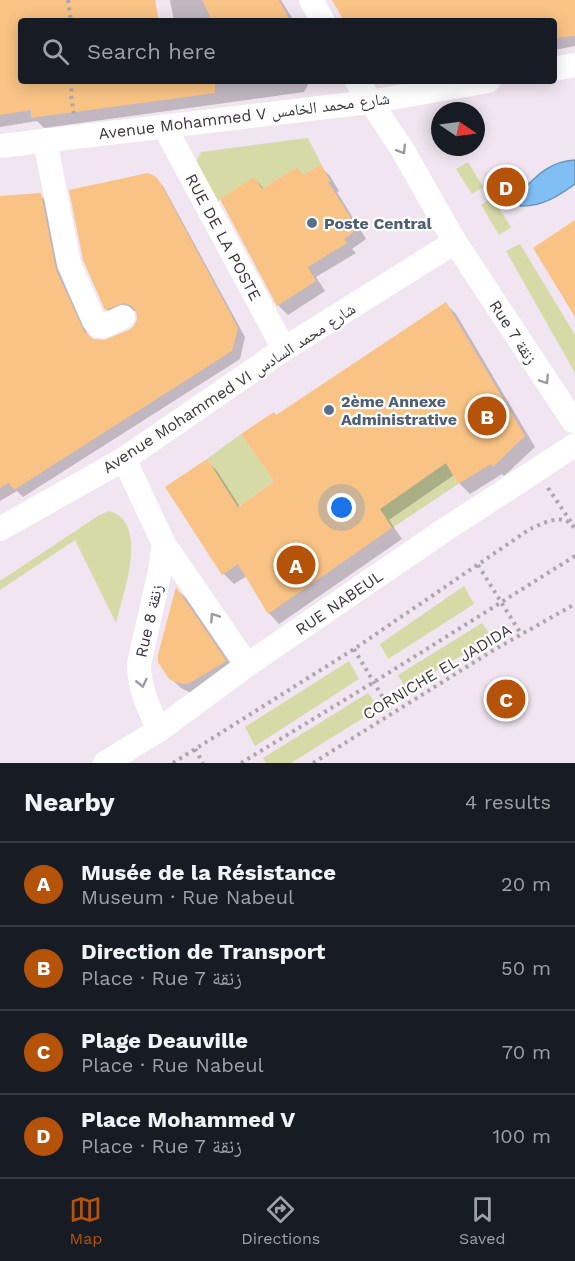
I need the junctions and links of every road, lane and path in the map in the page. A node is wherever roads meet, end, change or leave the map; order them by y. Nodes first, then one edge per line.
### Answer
1 (68, 0) edge
2 (311, 0) edge
3 (71, 18) edge
4 (321, 18) edge
5 (575, 65) edge
6 (557, 68) edge
7 (72, 84) edge
8 (359, 84) edge
9 (471, 84) edge
10 (369, 102) junction
11 (164, 126) junction
12 (78, 136) junction
13 (45, 140) junction
14 (0, 146) edge
15 (455, 242) junction
16 (123, 317) dead end
17 (284, 349) junction
18 (574, 436) edge
19 (124, 459) junction
20 (537, 470) junction
21 (571, 522) junction
22 (0, 529) edge
23 (575, 529) edge
24 (164, 544) junction
25 (575, 556) edge
26 (478, 565) junction
27 (501, 603) junction
28 (575, 604) edge
29 (521, 634) junction
30 (354, 649) junction
31 (247, 665) junction
32 (374, 682) junction
33 (392, 713) junction
34 (159, 730) junction
35 (195, 749) junction
36 (105, 763) edge
37 (173, 763) edge
38 (203, 763) edge
39 (241, 763) edge
40 (313, 763) edge

1 - 3 path
2 - 4 street
5 - 6 street
7 - 12 path
8 - 10 street, Rue 7 زنقة
9 - 10 street, Avenue Mohammed V شارع محمد الخامس
10 - 11 street, Avenue Mohammed V شارع محمد الخامس
10 -> 15 street, Rue 7 زنقة
11 - 12 street, Avenue Mohammed V شارع محمد الخامس
11 - 17 street, RUE DE LA POSTE
12 - 13 street, Avenue Mohammed V شارع محمد الخامس
13 - 14 street, Avenue Mohammed V شارع محمد الخامس
13 - 16 street
15 - 17 street, Avenue Mohammed VI شارع محمد السادس
15 -> 18 street, Rue 7 زنقة
17 - 19 street, Avenue Mohammed VI شارع محمد السادس
18 - 20 street, RUE NABEUL
19 - 22 street, Avenue Mohammed VI شارع محمد السادس
19 - 24 street, Rue 8 زنقة
20 - 21 path
20 - 31 street, RUE NABEUL
21 - 23 path
21 - 26 path
31 -> 24 street, Rue 8 زنقة
24 -> 34 street, Rue 8 زنقة
25 - 27 path
26 - 27 path
26 - 30 path
27 - 29 path
27 - 32 path
28 - 29 path, CORNICHE EL JADIDA
29 - 33 path, CORNICHE EL JADIDA
30 - 32 path
30 - 35 path
31 - 34 street, RUE NABEUL
32 - 33 path
32 - 39 path
33 - 40 path, CORNICHE EL JADIDA
34 - 36 street, RUE NABEUL
35 - 37 path
35 - 38 path

